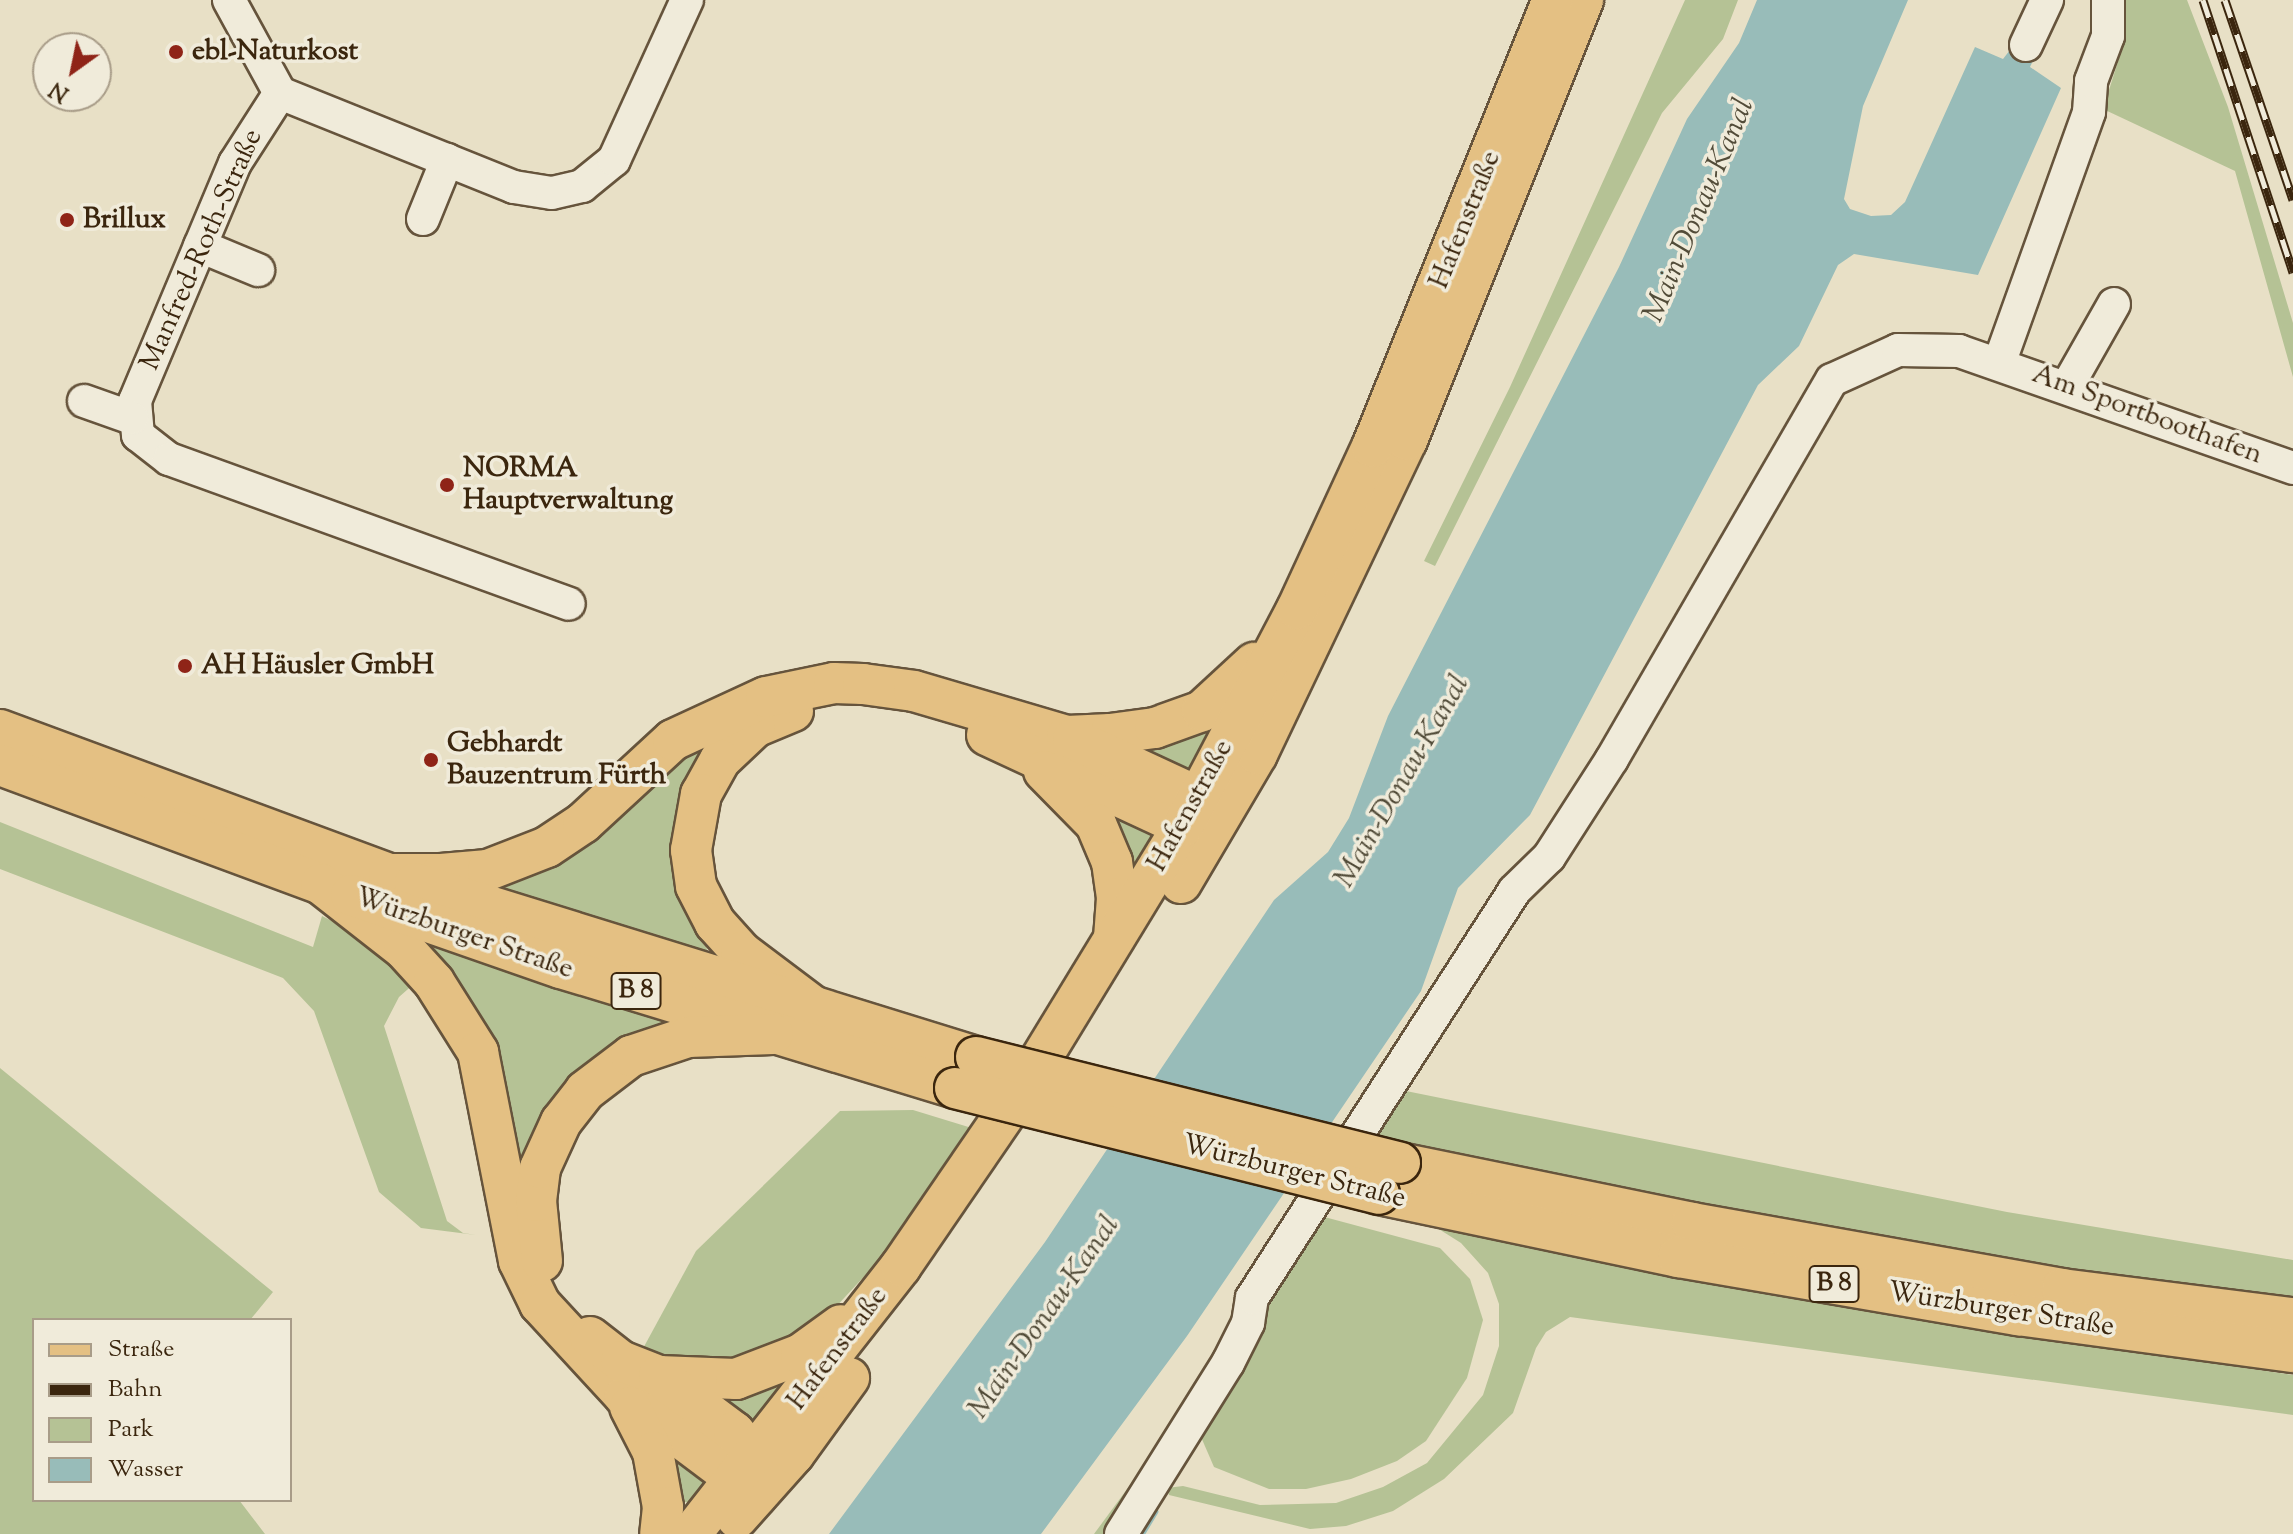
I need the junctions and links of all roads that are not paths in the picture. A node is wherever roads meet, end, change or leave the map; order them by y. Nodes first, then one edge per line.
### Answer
1 (229, 0) edge
2 (687, 0) edge
3 (1553, 0) edge
4 (1583, 0) edge
5 (2047, 0) edge
6 (2108, 0) edge
7 (2026, 45) dead end
8 (280, 93) junction
9 (447, 160) junction
10 (423, 219) dead end
11 (200, 246) junction
12 (258, 270) dead end
13 (2114, 304) dead end
14 (2000, 361) junction
15 (2068, 385) junction
16 (84, 401) dead end
17 (132, 418) junction
18 (2293, 468) edge
19 (569, 604) dead end
20 (1297, 609) junction
21 (0, 730) edge
22 (1067, 736) junction
23 (1021, 749) junction
24 (0, 765) edge
25 (1204, 817) junction
26 (389, 874) junction
27 (321, 884) junction
28 (1114, 942) junction
29 (822, 1013) junction
30 (773, 1034) junction
31 (965, 1072) junction
32 (1390, 1178) junction
33 (901, 1266) junction
34 (2293, 1318) edge
35 (2293, 1352) edge
36 (659, 1376) junction
37 (625, 1396) junction
38 (755, 1477) junction
39 (660, 1534) edge
40 (691, 1534) edge
41 (723, 1534) edge
42 (1121, 1534) edge

1 - 8 street
2 - 9 street
3 - 20 main road, Hafenstraße
4 - 25 main road, Hafenstraße
5 - 7 street
6 - 14 street
8 - 9 street
8 - 11 street, Manfred-Roth-Straße
9 - 10 street
11 - 12 street
11 - 17 street, Manfred-Roth-Straße
13 - 15 street
14 - 15 street, Am Sportboothafen
14 - 42 street, Am Sportboothafen
15 - 18 street, Am Sportboothafen
16 - 17 street
17 - 19 street
20 - 22 main road
20 - 25 main road, Hafenstraße
21 - 26 main road, B 8
22 - 25 main road
22 - 26 main road
23 - 25 main road
23 - 28 main road
23 - 29 main road
24 - 27 main road, B 8
25 - 28 main road, Hafenstraße
25 - 38 main road, Hafenstraße
26 - 29 main road, Würzburger Straße / B 8
27 - 30 main road, Würzburger Straße / B 8
27 - 37 main road
28 - 33 main road, Hafenstraße
29 - 31 main road, Würzburger Straße / B 8
30 - 31 main road, Würzburger Straße / B 8
30 - 36 main road
31 - 32 main road, Würzburger Straße / B 8, bridge
32 - 34 main road, Würzburger Straße / B 8
32 - 35 main road, Würzburger Straße / B 8
33 - 36 main road
33 - 38 main road, Hafenstraße
36 - 38 main road
37 - 38 main road
37 - 39 main road
38 - 40 main road, Hafenstraße
38 - 41 main road, Hafenstraße

